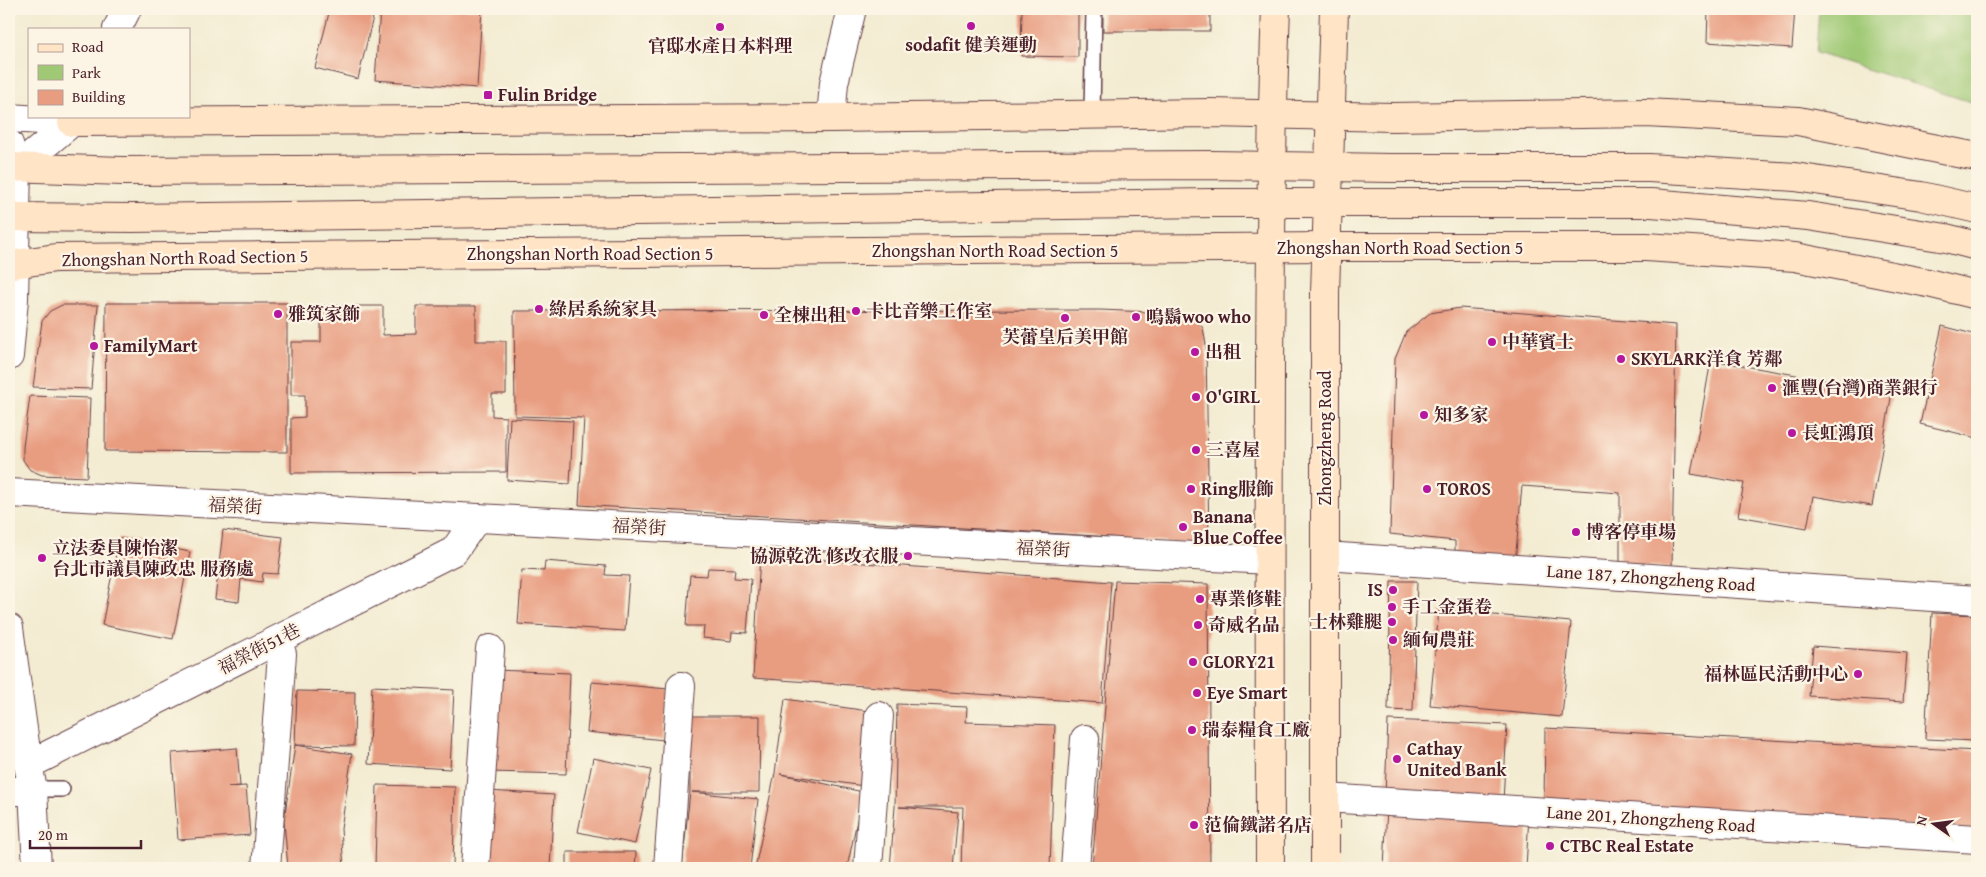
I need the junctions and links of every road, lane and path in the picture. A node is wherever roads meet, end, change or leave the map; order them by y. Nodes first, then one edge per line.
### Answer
1 (127, 9) edge
2 (852, 9) edge
3 (1094, 9) edge
4 (1276, 9) edge
5 (1334, 9) edge
6 (118, 28) edge
7 (1092, 114) junction
8 (1274, 114) junction
9 (1330, 114) junction
10 (9, 118) edge
11 (831, 118) junction
12 (73, 119) edge
13 (1977, 157) edge
14 (12, 160) edge
15 (1273, 166) junction
16 (1329, 167) junction
17 (1272, 203) junction
18 (1328, 204) junction
19 (1977, 209) edge
20 (13, 217) edge
21 (1977, 246) edge
22 (1326, 247) junction
23 (1271, 249) junction
24 (11, 264) edge
25 (1977, 295) edge
26 (9, 356) edge
27 (9, 494) edge
28 (477, 518) junction
29 (1325, 556) junction
30 (1269, 560) junction
31 (1977, 600) edge
32 (9, 628) edge
33 (490, 649) dead end
34 (282, 654) dead end
35 (681, 686) dead end
36 (878, 716) dead end
37 (1085, 739) dead end
38 (23, 782) edge
39 (62, 789) dead end
40 (1325, 798) junction
41 (1977, 839) edge
42 (38, 868) edge
43 (266, 868) edge
44 (475, 868) edge
45 (668, 868) edge
46 (868, 868) edge
47 (1075, 868) edge
48 (1270, 868) edge
49 (1326, 868) edge

1 - 6 street
2 - 11 street
3 - 7 lane
4 - 8 main road
5 - 9 main road, Zhongzheng Road
7 - 8 main road
7 - 11 main road
8 - 9 main road
8 - 15 main road
9 - 13 main road
9 - 16 main road, Zhongzheng Road
10 - 12 street
11 - 12 main road
12 - 14 street
14 - 15 main road
14 - 20 street
15 - 16 main road
15 - 17 main road
16 - 18 main road, Zhongzheng Road
16 - 19 main road
17 - 18 main road
17 - 20 main road
17 - 23 main road
18 - 21 main road
18 - 22 main road, Zhongzheng Road
20 - 24 street
22 - 23 main road, Zhongshan North Road Section 5
22 - 25 main road, Zhongshan North Road Section 5
22 - 29 main road, Zhongzheng Road
23 - 24 main road, Zhongshan North Road Section 5
23 - 30 main road
24 - 26 street
27 - 28 street, 福榮街
28 - 30 street, 福榮街
28 - 38 street, 福榮街51巷
29 - 31 street, Lane 187, Zhongzheng Road
29 - 40 main road, Zhongzheng Road
30 - 48 main road
32 - 38 street
33 - 44 street
34 - 43 street
35 - 45 street
36 - 46 street
37 - 47 street
38 - 39 lane
38 - 42 street
40 - 41 street, Lane 201, Zhongzheng Road
40 - 49 main road, Zhongzheng Road

